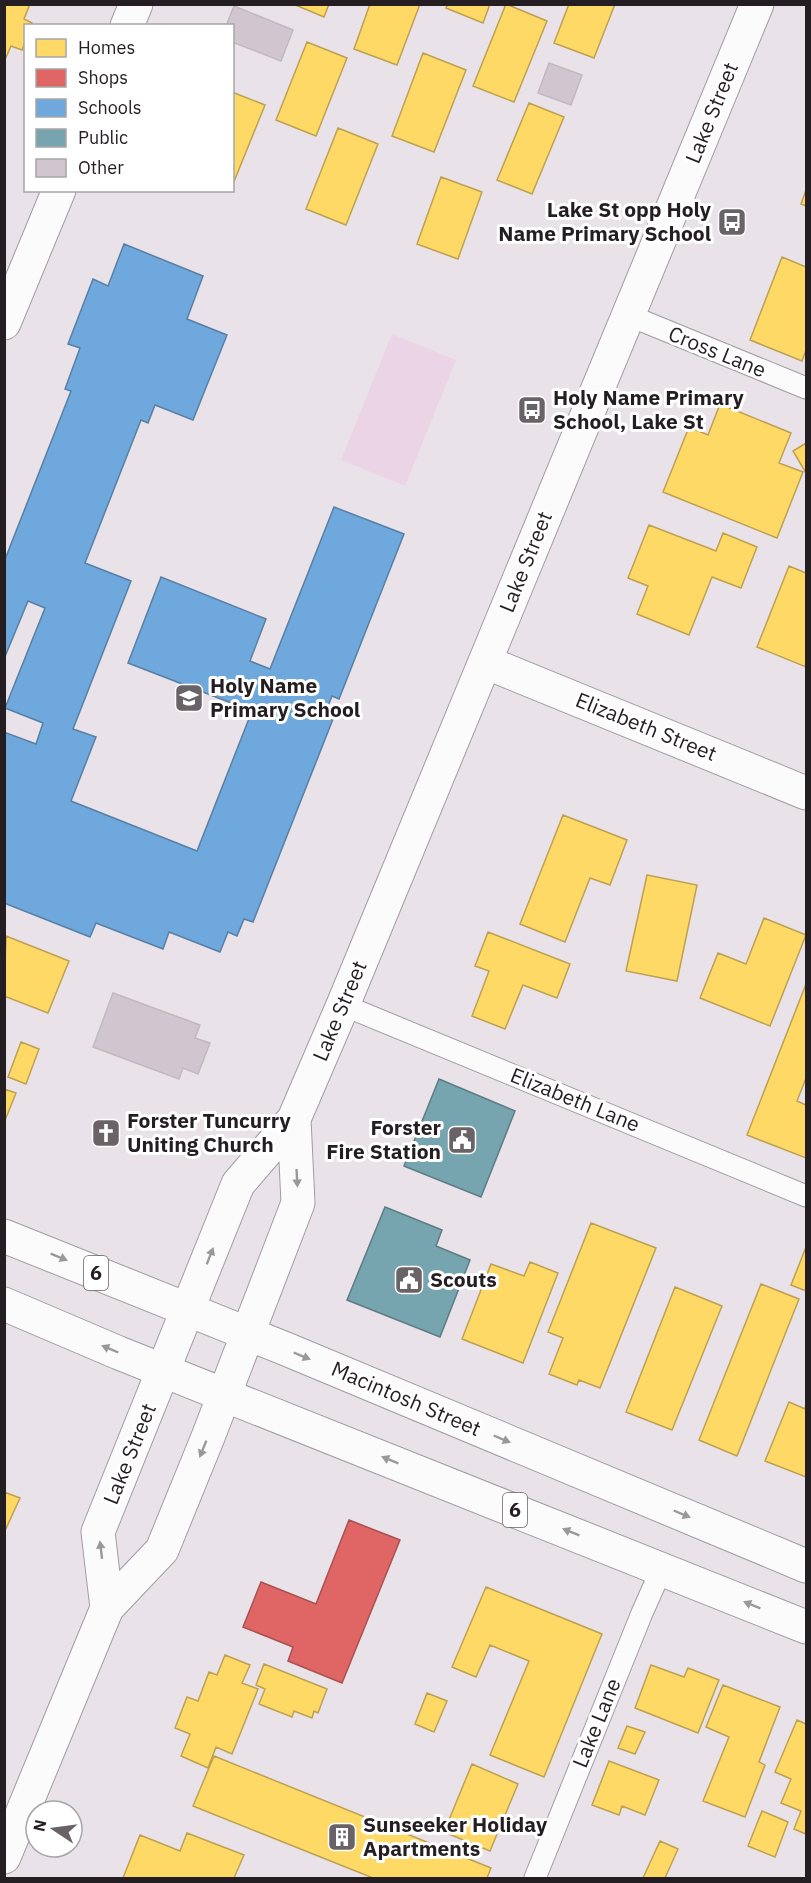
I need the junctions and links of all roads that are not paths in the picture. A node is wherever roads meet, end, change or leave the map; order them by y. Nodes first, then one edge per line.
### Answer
1 (136, 4) edge
2 (757, 4) edge
3 (129, 24) edge
4 (58, 192) edge
5 (628, 315) junction
6 (4, 323) edge
7 (807, 388) edge
8 (485, 662) junction
9 (807, 793) edge
10 (343, 1005) junction
11 (294, 1119) junction
12 (807, 1196) edge
13 (4, 1236) edge
14 (4, 1304) edge
15 (188, 1310) junction
16 (248, 1334) junction
17 (164, 1371) junction
18 (224, 1394) junction
19 (807, 1566) edge
20 (662, 1568) junction
21 (107, 1608) junction
22 (807, 1627) edge
23 (4, 1857) edge
24 (535, 1878) edge

1 - 3 street
2 - 5 street, Lake Street
4 - 6 street
5 - 7 lane, Cross Lane
5 - 8 street, Lake Street
8 - 9 street, Elizabeth Street
8 - 10 street, Lake Street
10 - 11 street, Lake Street
10 - 12 lane, Elizabeth Lane
15 -> 11 street, Lake Street
11 -> 16 street, Lake Street
13 -> 15 street, Macintosh Street / 6
17 -> 14 street, 6
15 - 16 street, Macintosh Street / 6
15 - 17 street, Lake Street
16 - 18 street, Lake Street
16 -> 19 street, Macintosh Street / 6
17 - 18 street, 6
21 -> 17 street, Lake Street
20 -> 18 street, 6
18 -> 21 street, Lake Street
22 -> 20 street, 6
20 - 24 lane, Lake Lane
21 - 23 street, Lake Street

